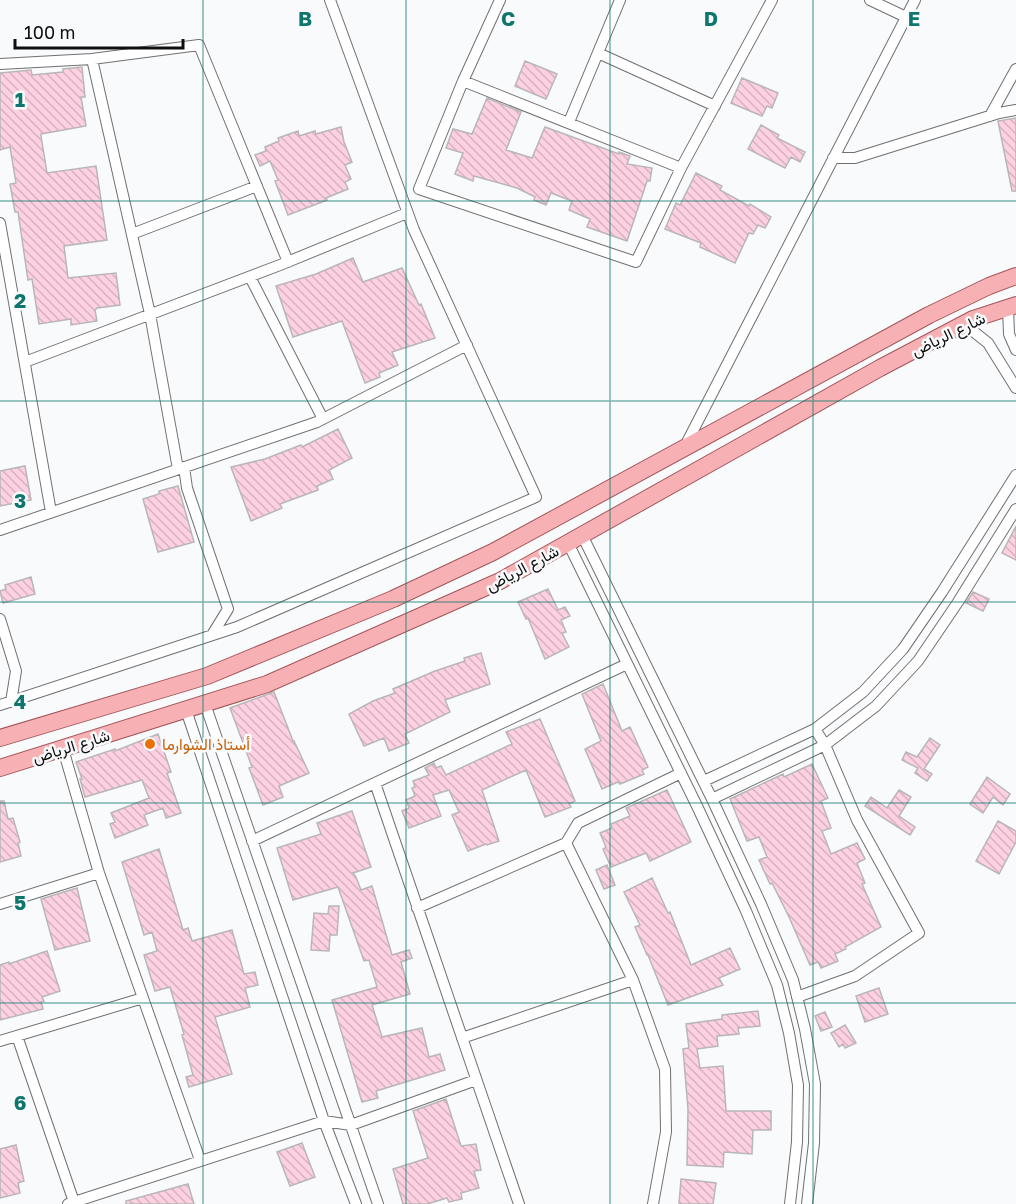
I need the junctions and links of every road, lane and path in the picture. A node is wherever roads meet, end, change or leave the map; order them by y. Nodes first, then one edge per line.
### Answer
1 (330, 0) edge
2 (500, 0) edge
3 (620, 0) edge
4 (771, 0) edge
5 (870, 0) edge
6 (915, 0) edge
7 (906, 16) junction
8 (598, 53) junction
9 (92, 59) junction
10 (0, 64) edge
11 (1016, 69) edge
12 (463, 81) junction
13 (715, 106) junction
14 (1016, 110) edge
15 (990, 116) junction
16 (569, 122) junction
17 (833, 158) junction
18 (681, 168) junction
19 (257, 186) junction
20 (407, 213) junction
21 (0, 225) edge
22 (132, 234) junction
23 (288, 262) junction
24 (1016, 276) edge
25 (250, 277) junction
26 (1012, 307) edge
27 (150, 314) junction
28 (964, 324) junction
29 (467, 345) junction
30 (1016, 350) edge
31 (25, 362) junction
32 (1016, 388) edge
33 (323, 419) junction
34 (684, 448) junction
35 (181, 468) junction
36 (1016, 475) edge
37 (1016, 509) edge
38 (51, 512) junction
39 (0, 530) edge
40 (575, 539) junction
41 (0, 619) edge
42 (212, 635) junction
43 (627, 664) junction
44 (13, 689) junction
45 (24, 698) junction
46 (5, 704) edge
47 (205, 704) junction
48 (186, 710) junction
49 (815, 729) junction
50 (0, 738) edge
51 (825, 746) junction
52 (63, 749) junction
53 (0, 768) edge
54 (681, 773) junction
55 (704, 781) junction
56 (375, 783) junction
57 (712, 799) junction
58 (252, 841) junction
59 (566, 843) junction
60 (99, 873) junction
61 (0, 904) edge
62 (417, 908) junction
63 (633, 980) junction
64 (797, 997) junction
65 (143, 998) junction
66 (17, 1036) junction
67 (462, 1038) junction
68 (0, 1041) edge
69 (476, 1080) junction
70 (324, 1121) junction
71 (351, 1125) junction
72 (200, 1160) junction
73 (71, 1203) edge
74 (356, 1204) edge
75 (378, 1204) edge
76 (519, 1204) edge
77 (653, 1204) edge
78 (790, 1204) edge
79 (807, 1204) edge

1 - 20 street
2 - 12 street
3 - 8 street
4 - 13 street
5 - 7 street
6 - 7 street
7 - 17 street
8 - 13 street
8 - 16 street
9 - 10 street
9 - 19 street
9 - 22 street
11 - 15 street
12 - 16 street
12 - 18 street
13 - 18 street
14 - 15 street
15 - 17 street
16 - 18 street
17 - 34 street
19 - 22 street
19 - 23 street
20 - 23 street
20 - 29 street
21 - 31 street
22 - 27 street
23 - 25 street
24 - 34 main road, شارع الرياض
25 - 27 street
25 - 33 street
26 - 28 main road, شارع الرياض
26 - 30 street
27 - 31 street
27 - 35 street
28 - 32 street
28 - 40 main road, شارع الرياض
29 - 33 street
29 - 42 street
31 - 38 street
33 - 35 street
34 - 50 main road, شارع الرياض
35 - 38 street
35 - 42 street
36 - 49 street
37 - 51 street
38 - 39 street
40 - 43 street
40 - 47 main road, شارع الرياض
40 - 55 street
41 - 44 street
42 - 45 street
43 - 54 street
43 - 56 street
44 - 45 street
44 - 46 street
45 - 46 street
47 - 48 main road, شارع الرياض
47 - 58 street
48 - 52 main road, شارع الرياض
48 - 70 street
49 - 51 street
49 - 55 street
51 - 57 street
51 - 64 street
52 - 53 main road, شارع الرياض
52 - 60 street
54 - 59 street
54 - 78 street
55 - 57 street
56 - 58 street
56 - 62 street
57 - 64 street
58 - 71 street
59 - 62 street
59 - 63 street
60 - 61 street
60 - 65 street
62 - 67 street
63 - 67 street
63 - 77 street
64 - 79 street
65 - 66 street
65 - 72 street
66 - 68 street
66 - 73 street
67 - 69 street
69 - 71 street
69 - 76 street
70 - 71 street
70 - 72 street
70 - 74 street
71 - 75 street
72 - 73 street

